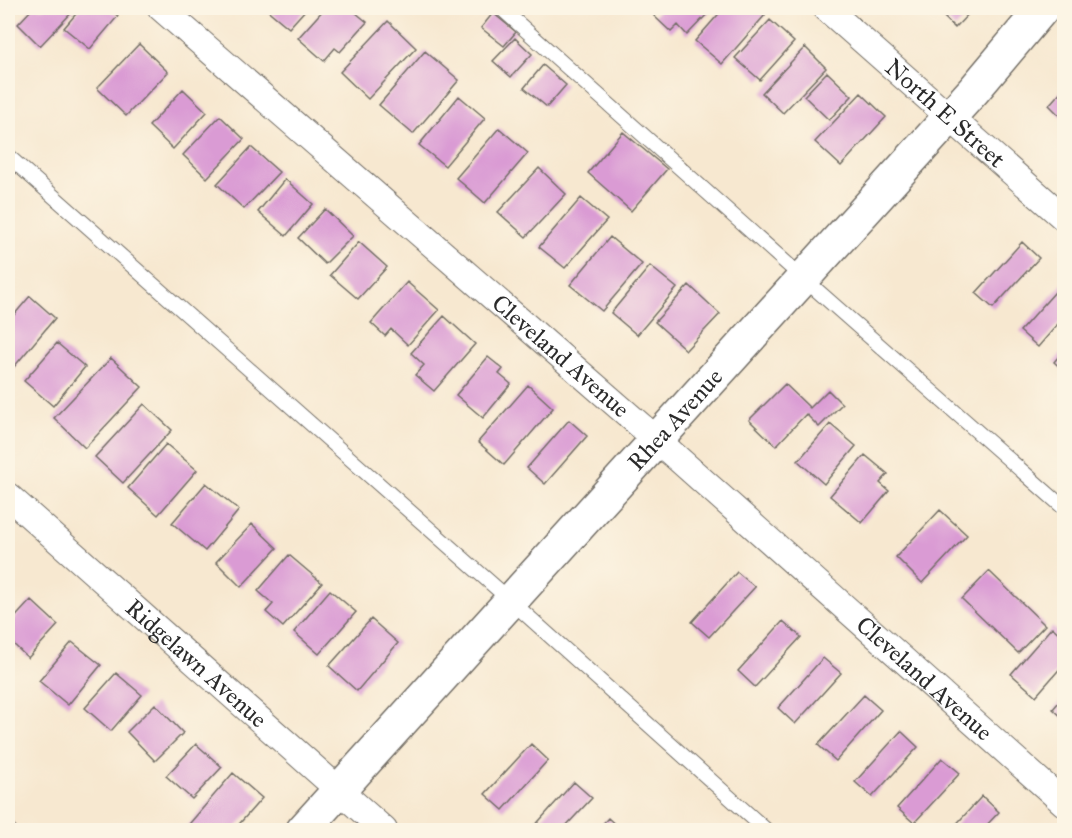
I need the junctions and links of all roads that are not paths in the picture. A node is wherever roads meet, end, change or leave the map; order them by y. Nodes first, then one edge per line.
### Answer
1 (161, 8) edge
2 (501, 8) edge
3 (826, 8) edge
4 (1043, 8) edge
5 (950, 116) junction
6 (8, 156) edge
7 (1065, 218) edge
8 (802, 278) junction
9 (657, 440) junction
10 (8, 496) edge
11 (1065, 508) edge
12 (511, 601) junction
13 (339, 790) junction
14 (1065, 803) edge
15 (303, 831) edge
16 (384, 831) edge
17 (766, 831) edge

1 - 9 street, Cleveland Avenue
2 - 8 lane
3 - 5 street, North E Street
4 - 5 street, Rhea Avenue
5 - 7 street, North E Street
5 - 8 street, Rhea Avenue
6 - 12 lane
8 - 9 street, Rhea Avenue
8 - 11 lane
9 - 12 street, Rhea Avenue
9 - 14 street, Cleveland Avenue
10 - 13 street, Ridgelawn Avenue
12 - 13 street, Rhea Avenue
12 - 17 lane
13 - 15 street, Rhea Avenue
13 - 16 street, Ridgelawn Avenue

